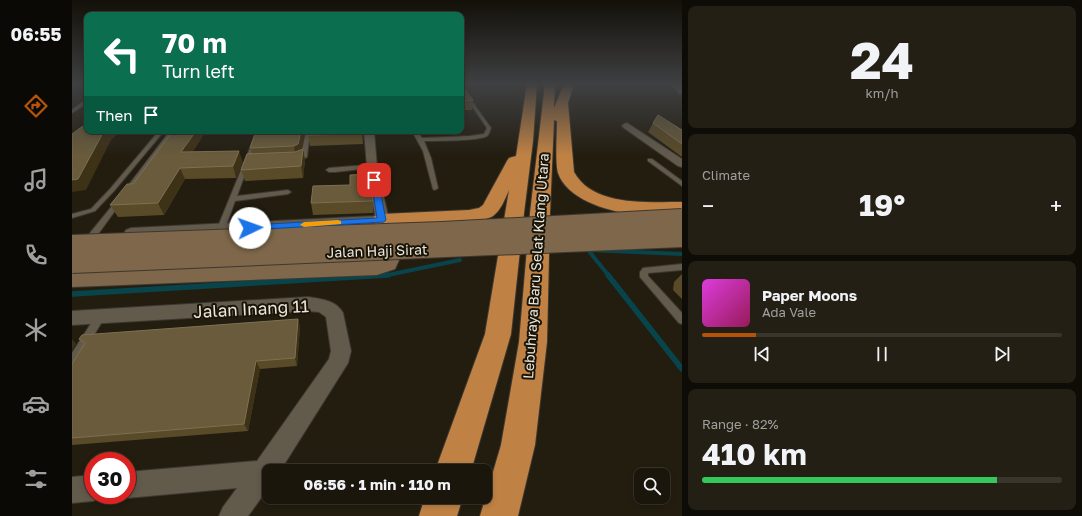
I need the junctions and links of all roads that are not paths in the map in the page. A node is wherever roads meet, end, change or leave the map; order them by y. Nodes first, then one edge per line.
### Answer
1 (475, 108) edge
2 (527, 108) edge
3 (550, 108) edge
4 (558, 108) edge
5 (627, 126) dead end
6 (159, 134) edge
7 (171, 134) edge
8 (258, 134) edge
9 (308, 134) edge
10 (369, 134) edge
11 (416, 134) edge
12 (421, 140) junction
13 (532, 147) junction
14 (290, 160) edge
15 (650, 160) dead end
16 (682, 164) edge
17 (372, 167) junction
18 (329, 170) dead end
19 (682, 184) edge
20 (434, 188) dead end
21 (288, 192) dead end
22 (232, 199) junction
23 (682, 208) edge
24 (72, 216) edge
25 (682, 219) edge
26 (382, 220) junction
27 (221, 229) junction
28 (93, 235) junction
29 (72, 236) edge
30 (682, 237) edge
31 (72, 245) edge
32 (72, 263) edge
33 (682, 267) edge
34 (72, 279) edge
35 (100, 317) junction
36 (72, 318) edge
37 (682, 320) edge
38 (72, 362) edge
39 (271, 464) edge
40 (455, 464) edge
41 (262, 474) edge
42 (262, 477) edge
43 (136, 484) edge
44 (84, 489) edge
45 (72, 490) edge
46 (442, 504) edge
47 (232, 516) edge
48 (438, 516) edge
49 (499, 516) edge

1 - 12 lane
2 - 13 highway, Lebuhraya Baru Selat Klang Utara
3 - 13 highway, Lebuhraya Baru Selat Klang Utara
4 - 23 highway
5 - 16 street
6 - 24 lane
7 - 28 lane
8 - 22 lane
9 - 14 lane
10 - 17 street
11 - 12 lane
12 - 20 lane
13 - 26 highway
13 - 40 highway, Lebuhraya Baru Selat Klang Utara
13 - 49 highway, Lebuhraya Baru Selat Klang Utara
15 - 19 lane
17 - 18 lane
17 - 26 street
21 - 22 lane
22 - 27 lane
25 - 31 main road, Jalan Haji Sirat, bridge
26 - 27 street
26 - 34 main road
27 - 28 street
28 - 29 street
30 - 32 main road, Jalan Haji Sirat, bridge
33 - 37 lane
35 - 36 street, Jalan Inang 11
35 - 38 lane
35 - 39 street, Jalan Inang 11
41 - 43 street
42 - 47 street, Jalan Inang 11
44 - 45 street
46 - 48 highway

